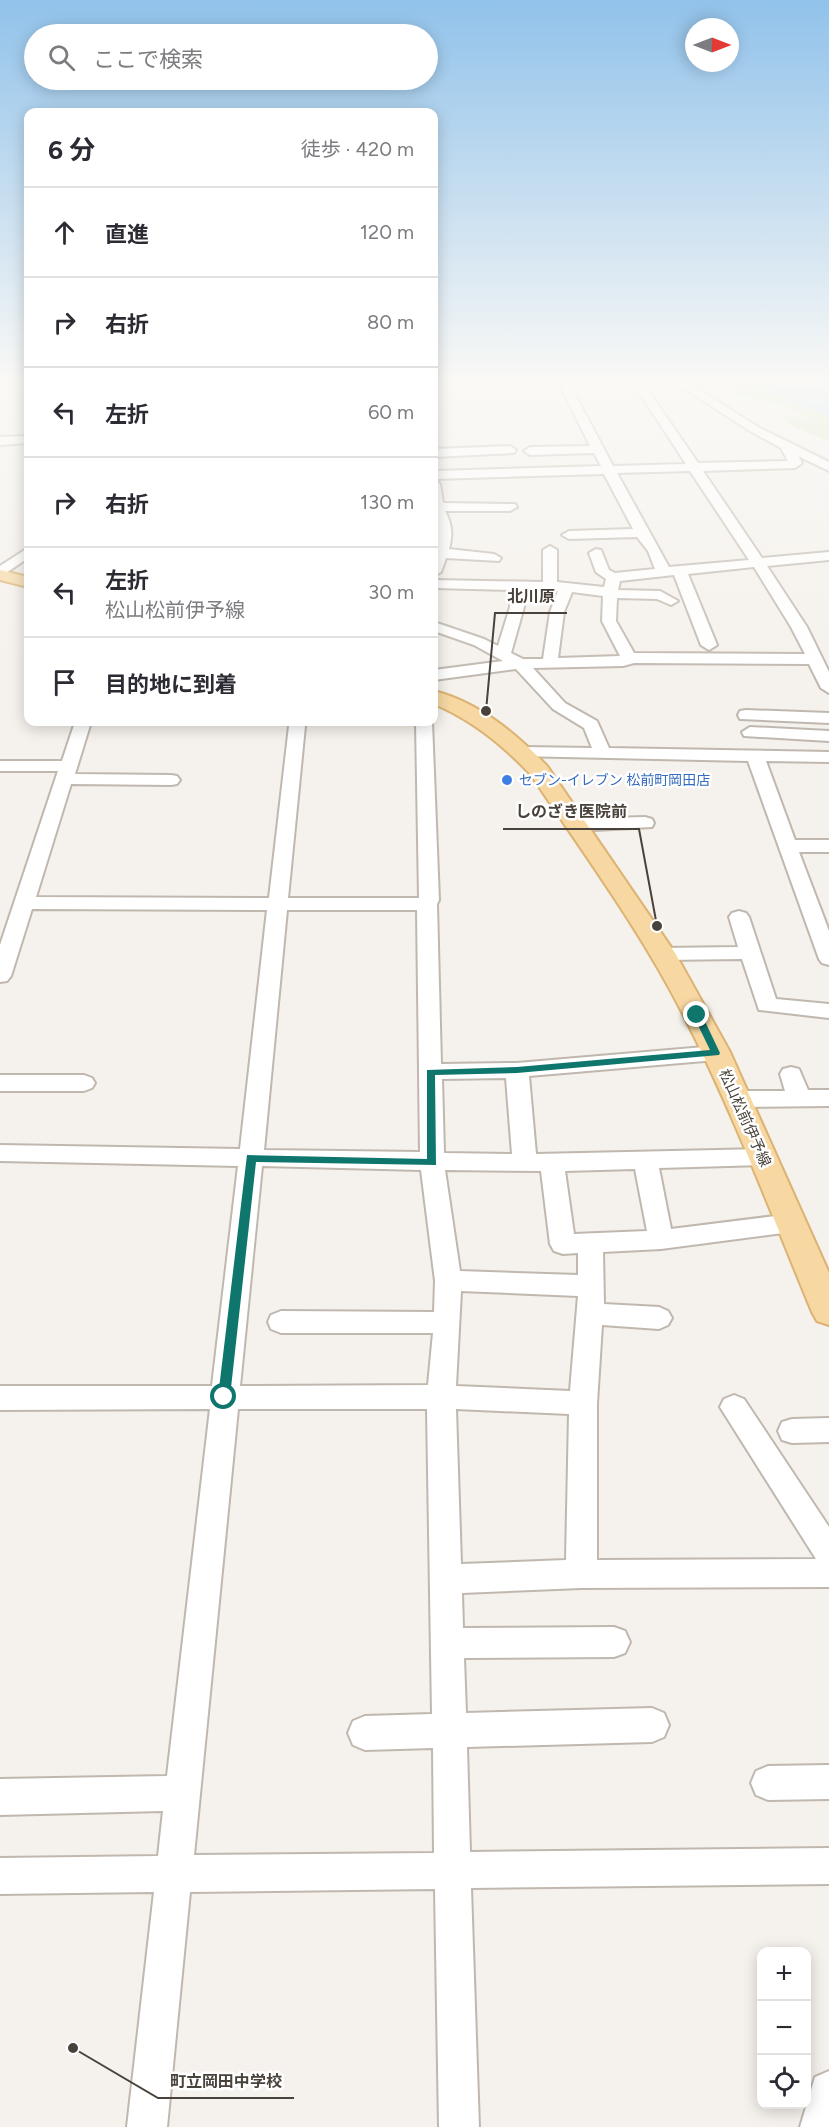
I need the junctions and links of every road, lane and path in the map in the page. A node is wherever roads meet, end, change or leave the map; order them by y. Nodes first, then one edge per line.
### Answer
1 (616, 482) edge
2 (706, 482) edge
3 (438, 495) edge
4 (438, 502) edge
5 (508, 503) dead end
6 (641, 533) junction
7 (439, 534) edge
8 (569, 535) dead end
9 (550, 550) dead end
10 (439, 554) edge
11 (596, 554) dead end
12 (829, 556) edge
13 (494, 558) dead end
14 (24, 560) edge
15 (758, 563) junction
16 (672, 571) junction
17 (0, 574) edge
18 (24, 581) edge
19 (438, 584) edge
20 (518, 585) junction
21 (558, 587) junction
22 (612, 588) junction
23 (671, 601) dead end
24 (438, 627) edge
25 (709, 645) dead end
26 (503, 654) junction
27 (818, 656) edge
28 (629, 659) junction
29 (550, 663) junction
30 (520, 664) junction
31 (438, 674) edge
32 (829, 688) edge
33 (438, 699) edge
34 (746, 715) dead end
35 (829, 718) edge
36 (82, 726) edge
37 (297, 726) dead end
38 (424, 726) edge
39 (750, 732) dead end
40 (829, 736) edge
41 (523, 752) junction
42 (602, 752) junction
43 (755, 755) junction
44 (829, 757) edge
45 (0, 766) edge
46 (66, 772) junction
47 (171, 780) dead end
48 (645, 823) dead end
49 (575, 825) junction
50 (788, 846) junction
51 (829, 846) edge
52 (24, 903) junction
53 (278, 903) junction
54 (427, 904) junction
55 (739, 917) dead end
56 (751, 953) junction
57 (663, 954) junction
58 (829, 959) edge
59 (0, 976) edge
60 (829, 1011) edge
61 (716, 1053) junction
62 (517, 1070) junction
63 (430, 1072) junction
64 (791, 1074) dead end
65 (0, 1083) edge
66 (84, 1083) dead end
67 (799, 1098) junction
68 (829, 1098) edge
69 (738, 1099) junction
70 (0, 1153) edge
71 (763, 1157) junction
72 (251, 1158) junction
73 (645, 1160) junction
74 (432, 1162) junction
75 (552, 1163) junction
76 (525, 1164) junction
77 (790, 1223) junction
78 (661, 1240) junction
79 (590, 1244) junction
80 (448, 1281) junction
81 (822, 1281) edge
82 (592, 1286) junction
83 (829, 1312) edge
84 (591, 1314) junction
85 (659, 1318) dead end
86 (281, 1322) dead end
87 (447, 1323) junction
88 (224, 1397) junction
89 (441, 1397) junction
90 (0, 1398) edge
91 (583, 1403) junction
92 (734, 1407) dead end
93 (829, 1430) edge
94 (792, 1431) dead end
95 (829, 1553) edge
96 (829, 1573) edge
97 (581, 1574) junction
98 (446, 1579) junction
99 (614, 1642) dead end
100 (447, 1643) junction
101 (651, 1725) dead end
102 (450, 1730) junction
103 (365, 1732) dead end
104 (829, 1782) edge
105 (768, 1783) dead end
106 (183, 1793) junction
107 (0, 1797) edge
108 (829, 1866) edge
109 (453, 1870) junction
110 (174, 1873) junction
111 (0, 1876) edge
112 (829, 2091) edge
113 (147, 2127) edge
114 (459, 2127) edge
115 (820, 2127) edge

1 - 6 street
2 - 15 street
3 - 5 street
4 - 7 street
6 - 8 street
6 - 16 street
7 - 10 street
9 - 21 street
10 - 13 street
11 - 22 street
12 - 15 street
14 - 17 street
15 - 16 street
15 - 27 street
16 - 22 street
16 - 25 street
17 - 18 main road
19 - 20 street
20 - 21 street
20 - 26 street
21 - 22 street
21 - 29 street
22 - 23 street
22 - 28 street
24 - 26 street
26 - 30 street
27 - 28 street
27 - 32 street
28 - 29 street
29 - 30 street
30 - 31 street
30 - 42 street
33 - 41 main road, 松山松前伊予線
34 - 35 street
36 - 46 street
37 - 53 street
38 - 54 street
39 - 40 street
41 - 42 street
41 - 49 main road, 松山松前伊予線
42 - 43 street
43 - 44 street
43 - 50 street
45 - 46 street
46 - 47 street
46 - 52 street
48 - 49 street
49 - 57 main road, 松山松前伊予線
50 - 51 street
50 - 58 street
52 - 53 street
52 - 59 street
53 - 54 street
53 - 72 street
54 - 63 street
55 - 56 street
56 - 57 street
56 - 60 street
57 - 61 main road, 松山松前伊予線
61 - 62 street
61 - 69 main road, 松山松前伊予線
62 - 63 street
62 - 76 street
63 - 74 street
64 - 67 street
65 - 66 street
67 - 68 street
67 - 69 street
69 - 71 main road, 松山松前伊予線
70 - 72 street
71 - 73 street
71 - 77 main road, 松山松前伊予線
72 - 74 street
72 - 88 street
73 - 75 street
73 - 78 street
74 - 76 street
74 - 80 street
75 - 76 street
75 - 79 street
77 - 78 street
77 - 81 main road, 松山松前伊予線
78 - 79 street
79 - 82 street
80 - 82 street
80 - 87 street
81 - 83 main road, 松山松前伊予線
82 - 84 street
84 - 85 street
84 - 91 street
86 - 87 street
87 - 89 street
88 - 89 street
88 - 90 street
88 - 106 street
89 - 91 street
89 - 98 street
91 - 97 street
92 - 95 street
93 - 94 street
96 - 97 street
97 - 98 street
98 - 100 street
99 - 100 street
100 - 102 street
101 - 102 street
102 - 103 street
102 - 109 street
104 - 105 street
106 - 107 street
106 - 110 street
108 - 109 street
109 - 110 street
109 - 114 street
110 - 111 street
110 - 113 street
112 - 115 street

